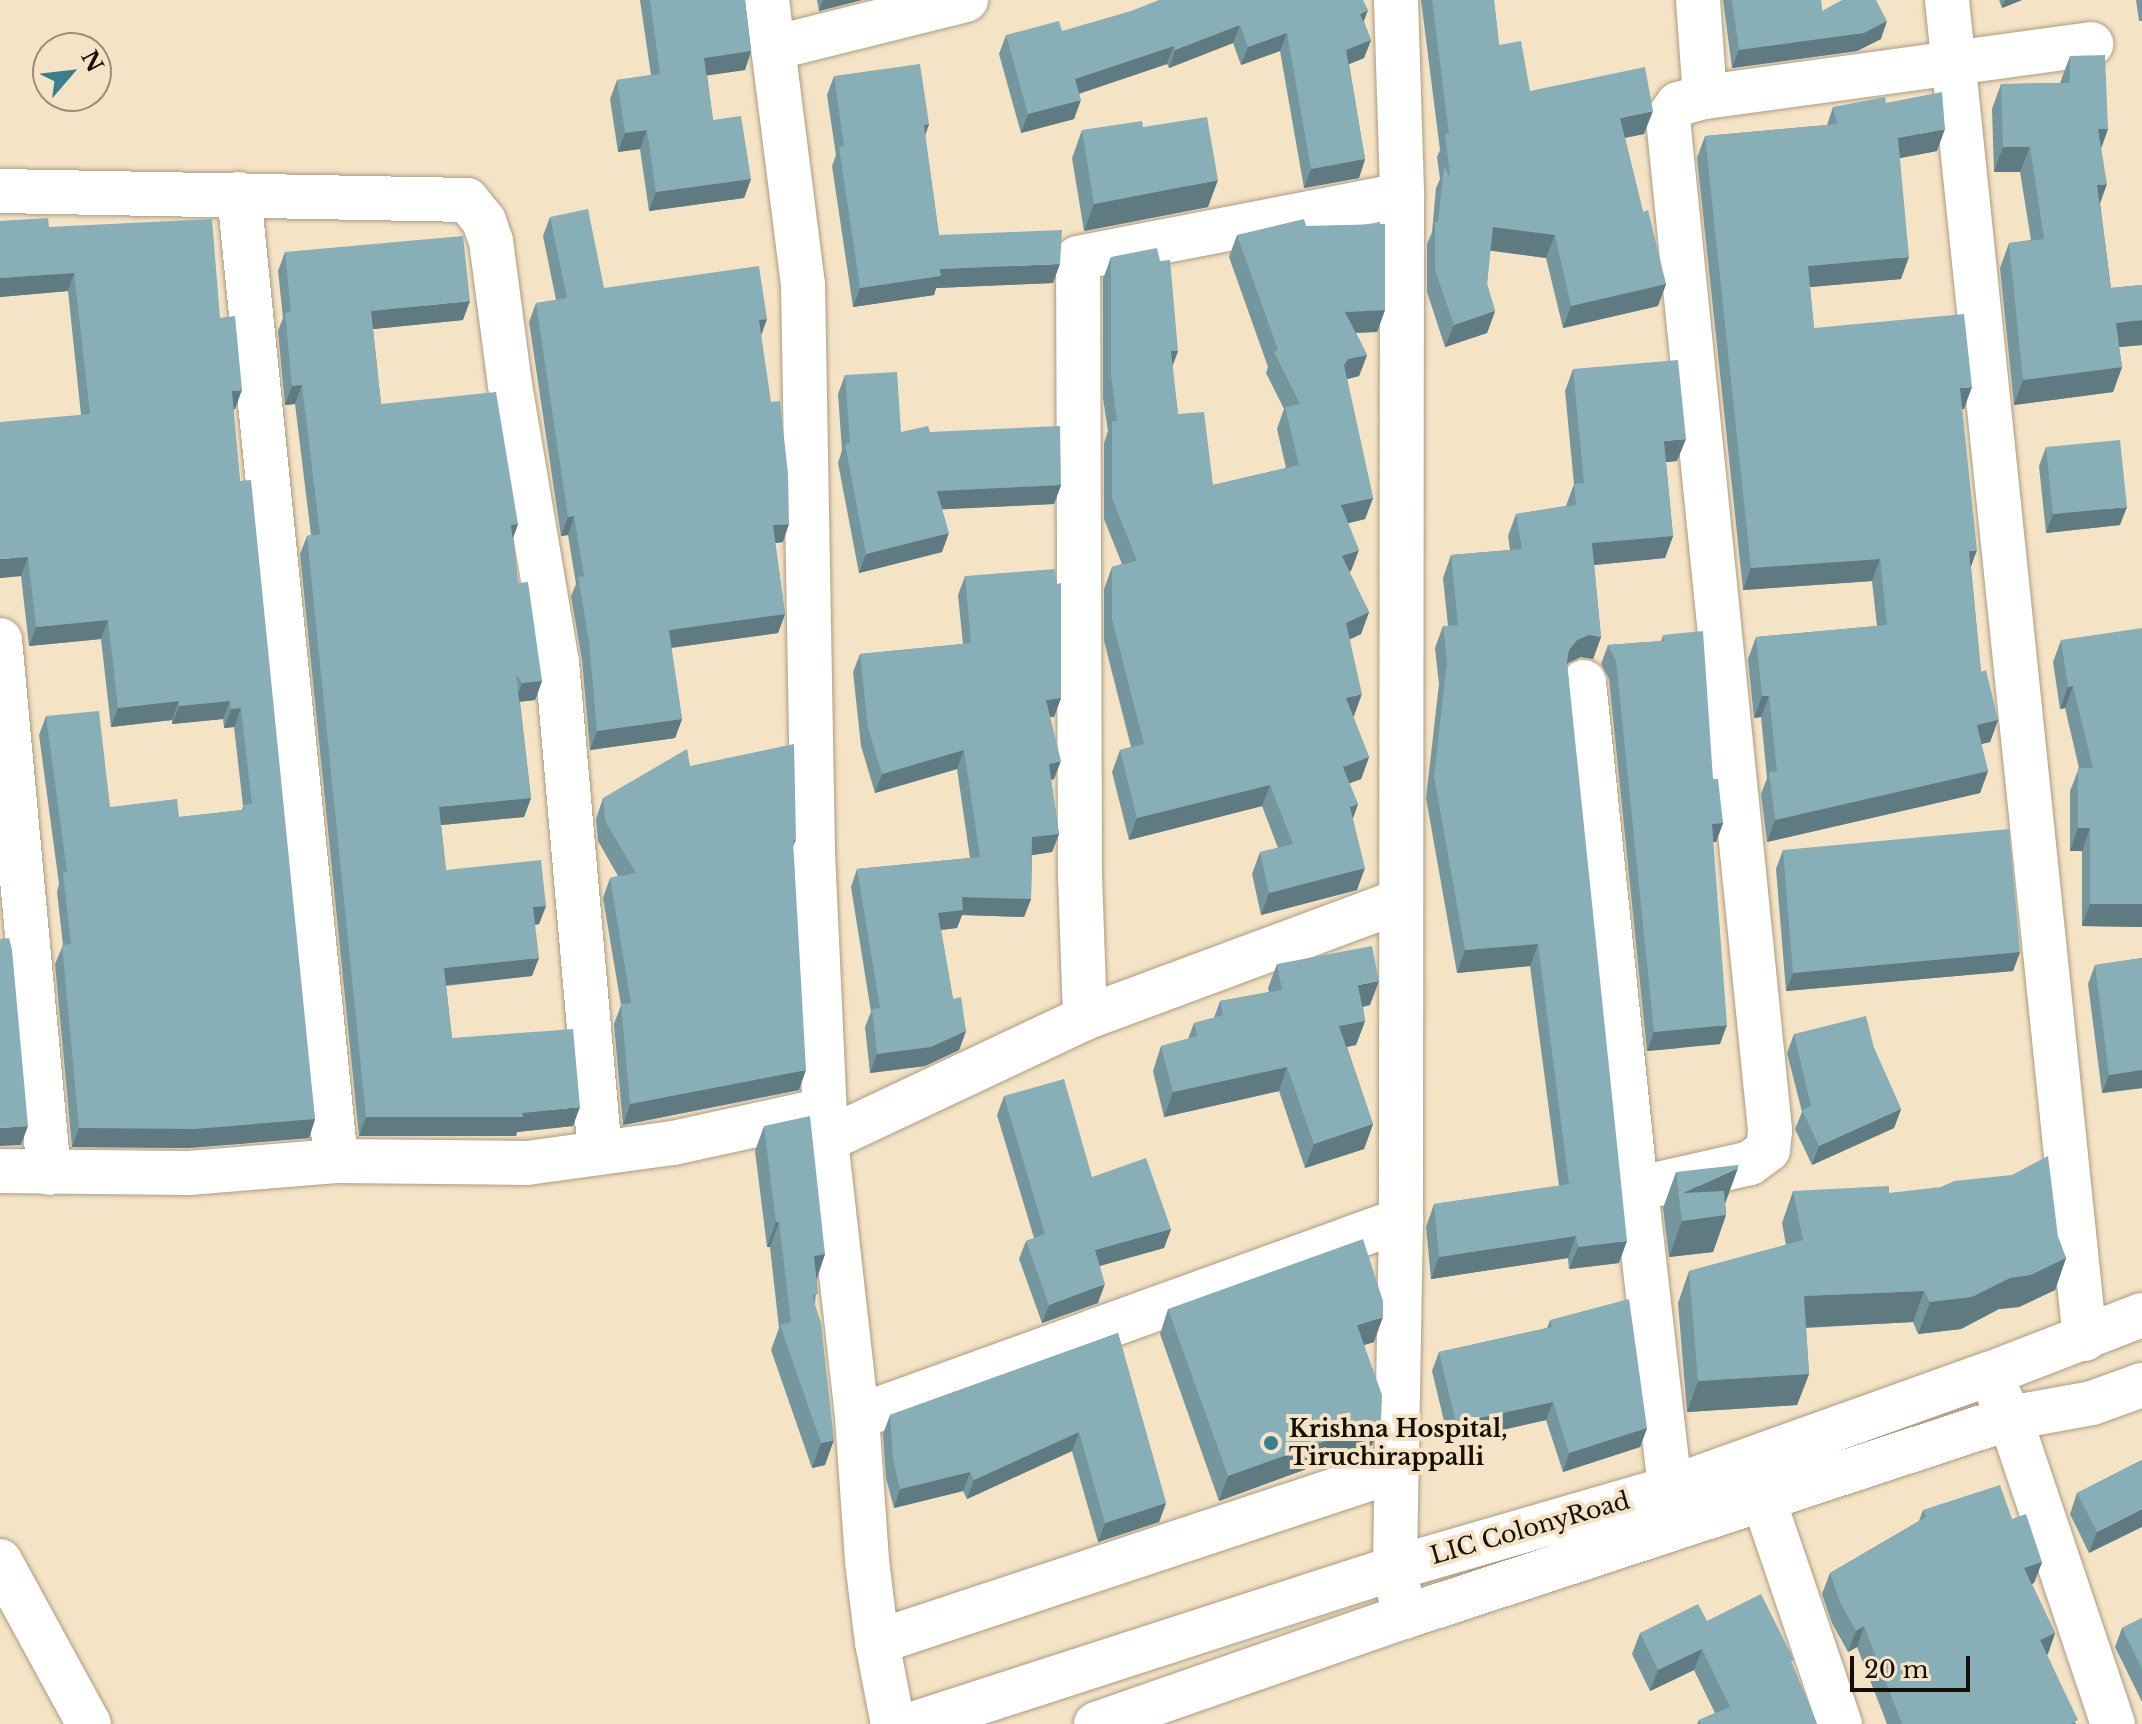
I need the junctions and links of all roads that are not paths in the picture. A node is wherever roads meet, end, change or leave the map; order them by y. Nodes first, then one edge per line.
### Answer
1 (767, 0) edge
2 (966, 0) edge
3 (1396, 0) edge
4 (1698, 0) edge
5 (1947, 0) edge
6 (2091, 44) dead end
7 (773, 48) junction
8 (1954, 63) junction
9 (1705, 97) junction
10 (0, 191) edge
11 (239, 194) junction
12 (1402, 195) junction
13 (0, 640) edge
14 (1584, 682) dead end
15 (1399, 901) junction
16 (1085, 1018) junction
17 (825, 1125) junction
18 (600, 1152) junction
19 (336, 1161) junction
20 (0, 1171) edge
21 (49, 1173) junction
22 (1636, 1189) junction
23 (1401, 1220) junction
24 (2142, 1315) edge
25 (2085, 1339) junction
26 (1989, 1374) junction
27 (2142, 1385) edge
28 (857, 1417) junction
29 (2010, 1418) junction
30 (1396, 1470) junction
31 (1670, 1488) junction
32 (1764, 1501) junction
33 (0, 1561) edge
34 (1395, 1568) junction
35 (1404, 1617) junction
36 (877, 1642) junction
37 (89, 1724) edge
38 (893, 1724) edge
39 (913, 1724) edge
40 (1096, 1724) edge
41 (1840, 1724) edge
42 (2113, 1724) edge

1 - 7 street
2 - 7 street
3 - 12 street
4 - 9 street
5 - 8 street
6 - 8 street
7 - 17 street
8 - 9 street
8 - 25 street
9 - 22 street
10 - 11 street
11 - 18 street
11 - 19 street
12 - 15 street
12 - 16 street
13 - 21 street
14 - 22 street
15 - 16 street
15 - 23 street
16 - 17 street
17 - 18 street
17 - 28 street
18 - 19 street
19 - 21 street
20 - 21 street
22 - 31 street
23 - 28 street
23 - 30 street
24 - 25 street, LIC ColonyRoad
25 - 26 street, LIC ColonyRoad
26 - 29 street
26 - 31 street, LIC ColonyRoad
27 - 29 street, LIC ColonyRoad
28 - 36 street
29 - 32 street, LIC ColonyRoad
29 - 42 street
30 - 34 street
30 - 36 street
31 - 34 street, LIC ColonyRoad
32 - 35 street, LIC ColonyRoad
32 - 41 street
33 - 37 street
34 - 35 street
34 - 39 street, LIC ColonyRoad
35 - 40 street, LIC ColonyRoad
36 - 38 street

